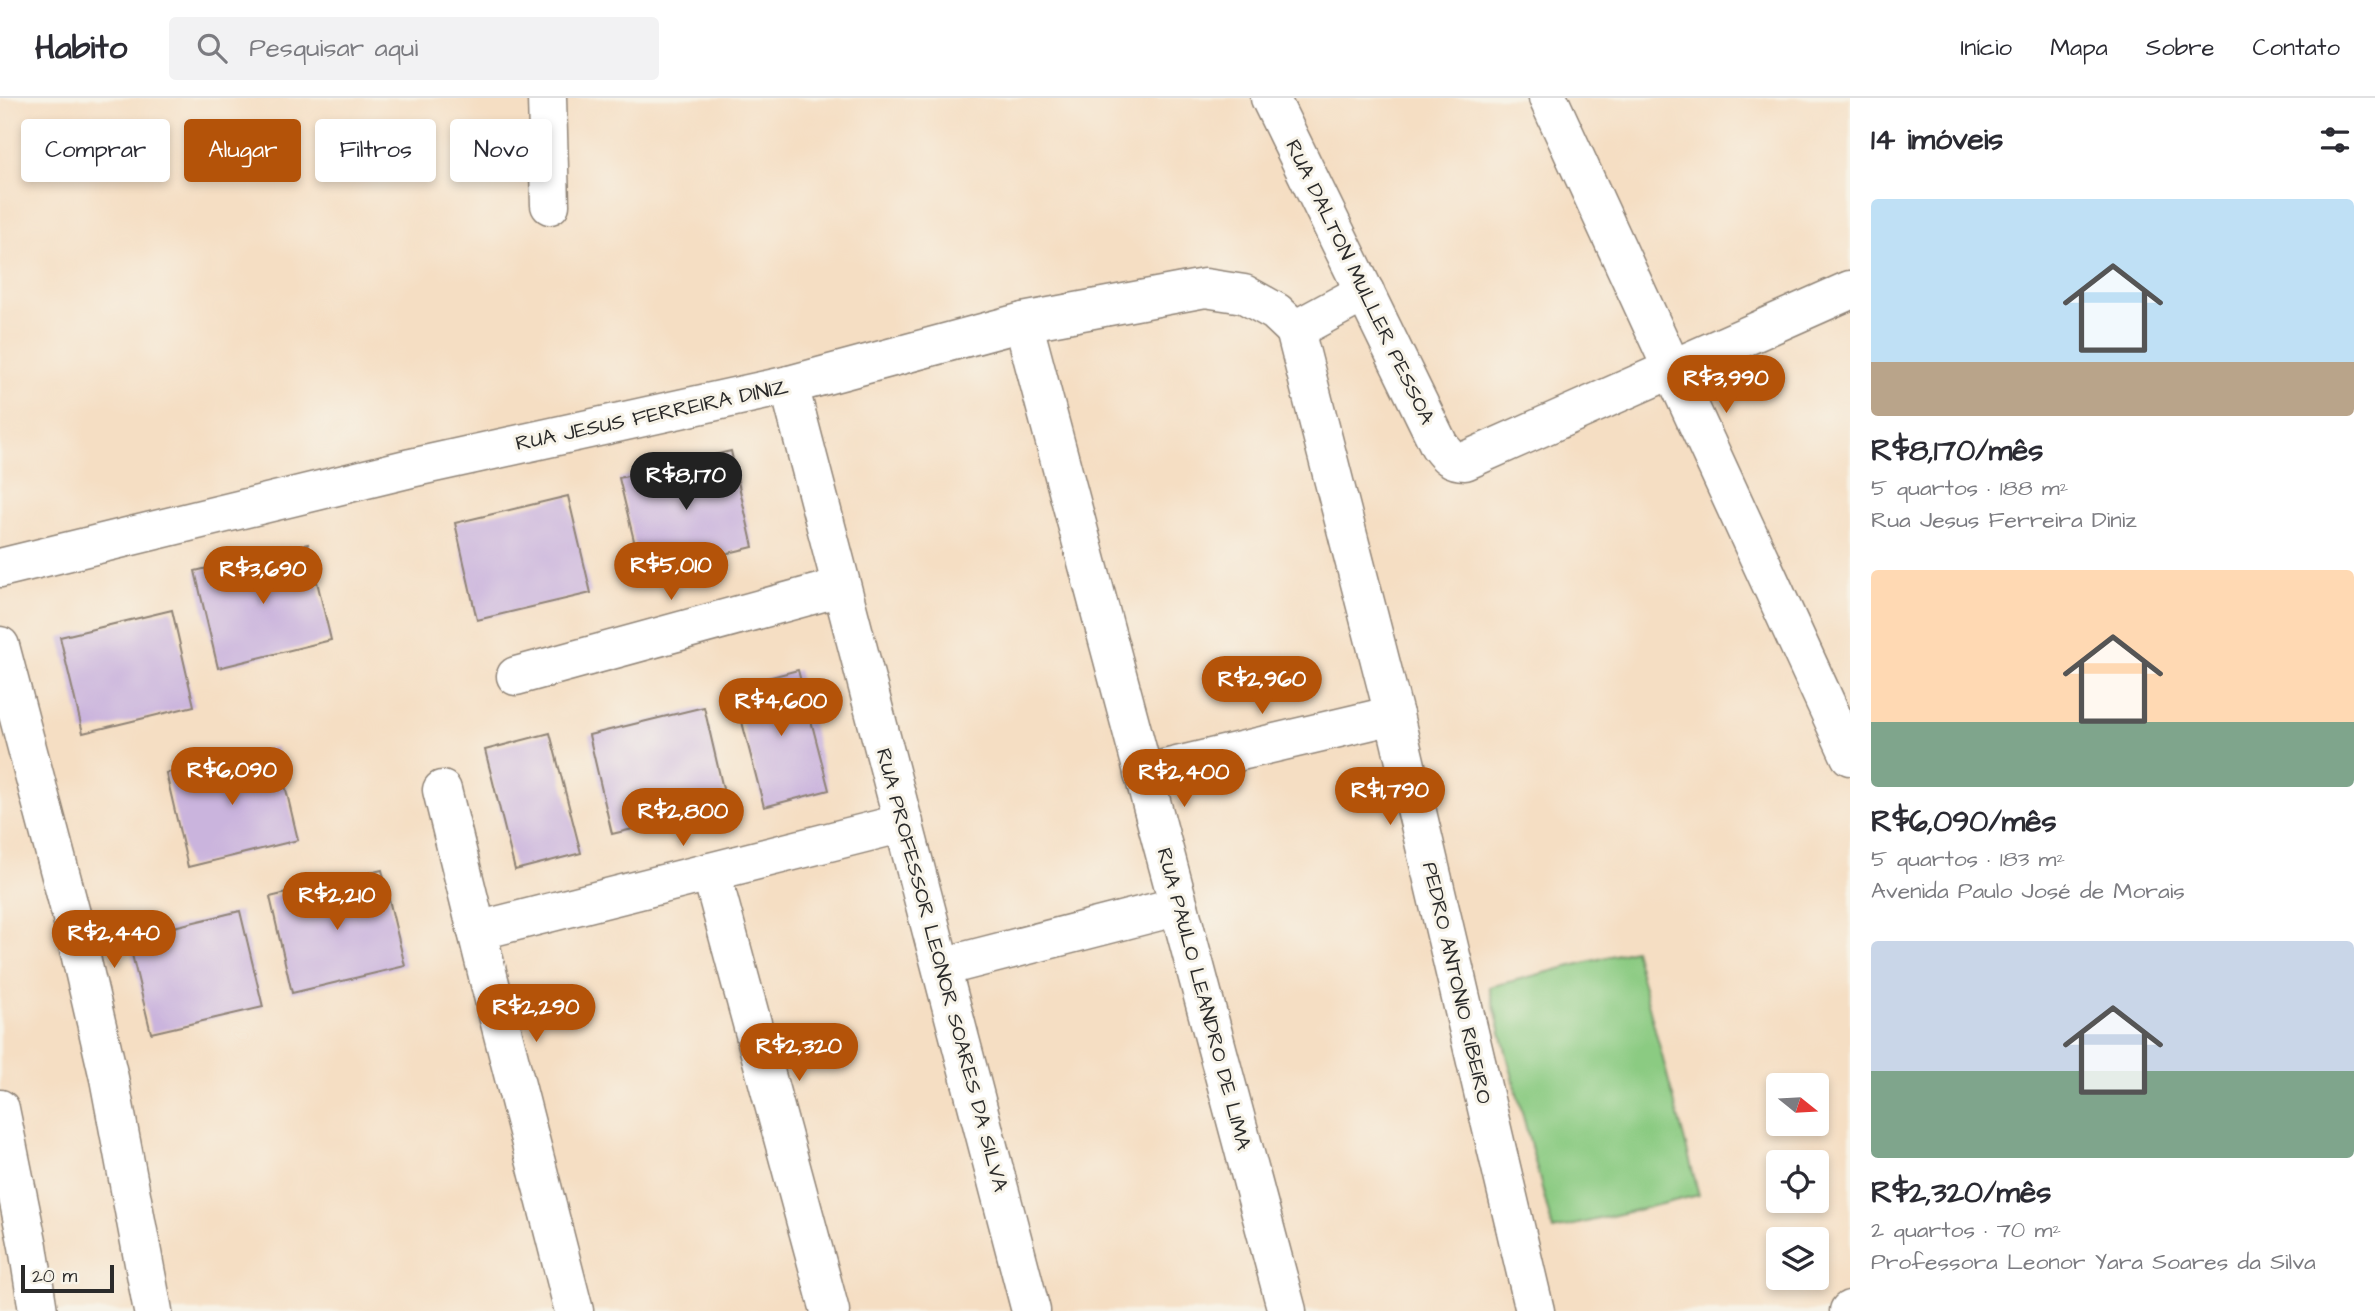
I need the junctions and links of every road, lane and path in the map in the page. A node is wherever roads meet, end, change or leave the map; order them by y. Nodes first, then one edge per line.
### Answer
1 (547, 98) edge
2 (1270, 98) edge
3 (1548, 98) edge
4 (550, 205) dead end
5 (1850, 290) edge
6 (1365, 292) junction
7 (1023, 322) junction
8 (1295, 330) junction
9 (1673, 369) junction
10 (789, 385) junction
11 (0, 568) edge
12 (841, 587) junction
13 (0, 646) edge
14 (516, 676) dead end
15 (1394, 715) junction
16 (1850, 756) edge
17 (1143, 775) junction
18 (442, 790) dead end
19 (904, 823) junction
20 (711, 872) junction
21 (1179, 906) junction
22 (477, 931) junction
23 (942, 967) junction
24 (0, 1109) edge
25 (38, 1311) edge
26 (153, 1311) edge
27 (574, 1311) edge
28 (830, 1311) edge
29 (1031, 1311) edge
30 (1287, 1311) edge
31 (1535, 1311) edge

1 - 4 main road
2 - 6 main road, RUA DALTON MULLER PESSOA
3 - 9 main road
5 - 9 main road
6 - 8 main road
6 - 9 main road, RUA DALTON MULLER PESSOA
7 - 8 main road, RUA JESUS FERREIRA DINIZ
7 - 10 main road, RUA JESUS FERREIRA DINIZ
7 - 17 main road, RUA PAULO LEANDRO DE LIMA
8 - 15 main road, PEDRO ANTONIO RIBEIRO
9 - 16 main road
10 - 11 main road, RUA JESUS FERREIRA DINIZ
10 - 12 main road, RUA PROFESSOR LEONOR SOARES DA SILVA
12 - 14 main road
12 - 19 main road, RUA PROFESSOR LEONOR SOARES DA SILVA
13 - 26 main road
15 - 17 main road
15 - 31 main road, PEDRO ANTONIO RIBEIRO
17 - 21 main road, RUA PAULO LEANDRO DE LIMA
18 - 22 main road
19 - 20 main road
19 - 23 main road, RUA PROFESSOR LEONOR SOARES DA SILVA
20 - 22 main road
20 - 28 main road
21 - 23 main road
21 - 30 main road, RUA PAULO LEANDRO DE LIMA
22 - 27 main road
23 - 29 main road, RUA PROFESSOR LEONOR SOARES DA SILVA
24 - 25 main road

